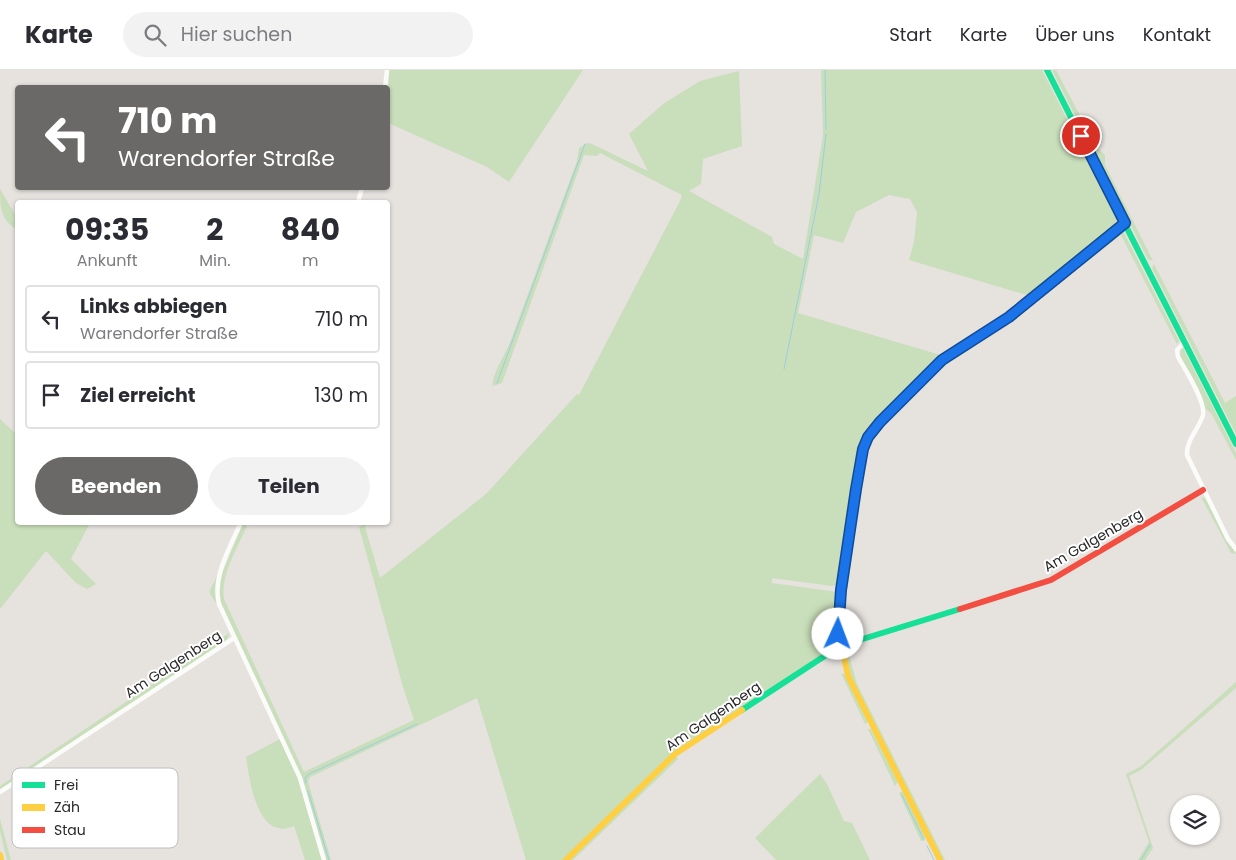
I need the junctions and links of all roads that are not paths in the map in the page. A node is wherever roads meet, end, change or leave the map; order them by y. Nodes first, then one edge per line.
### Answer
1 (387, 70) edge
2 (1047, 70) edge
3 (385, 85) edge
4 (1125, 223) junction
5 (1185, 342) junction
6 (1236, 444) edge
7 (1203, 490) junction
8 (240, 525) edge
9 (1236, 549) edge
10 (234, 638) junction
11 (840, 646) junction
12 (36, 768) edge
13 (12, 784) edge
14 (0, 792) edge
15 (0, 856) edge
16 (1, 860) edge
17 (324, 860) edge
18 (566, 860) edge
19 (940, 860) edge

1 - 3 street
2 - 4 street
4 - 5 street
4 - 11 street
5 - 6 street
5 - 7 street
7 - 9 street
7 - 11 street, Am Galgenberg
8 - 10 street
10 - 12 street, Am Galgenberg
10 - 17 street, Am Galgenberg
11 - 18 street, Am Galgenberg
11 - 19 street
13 - 14 street, Am Galgenberg
15 - 16 street

